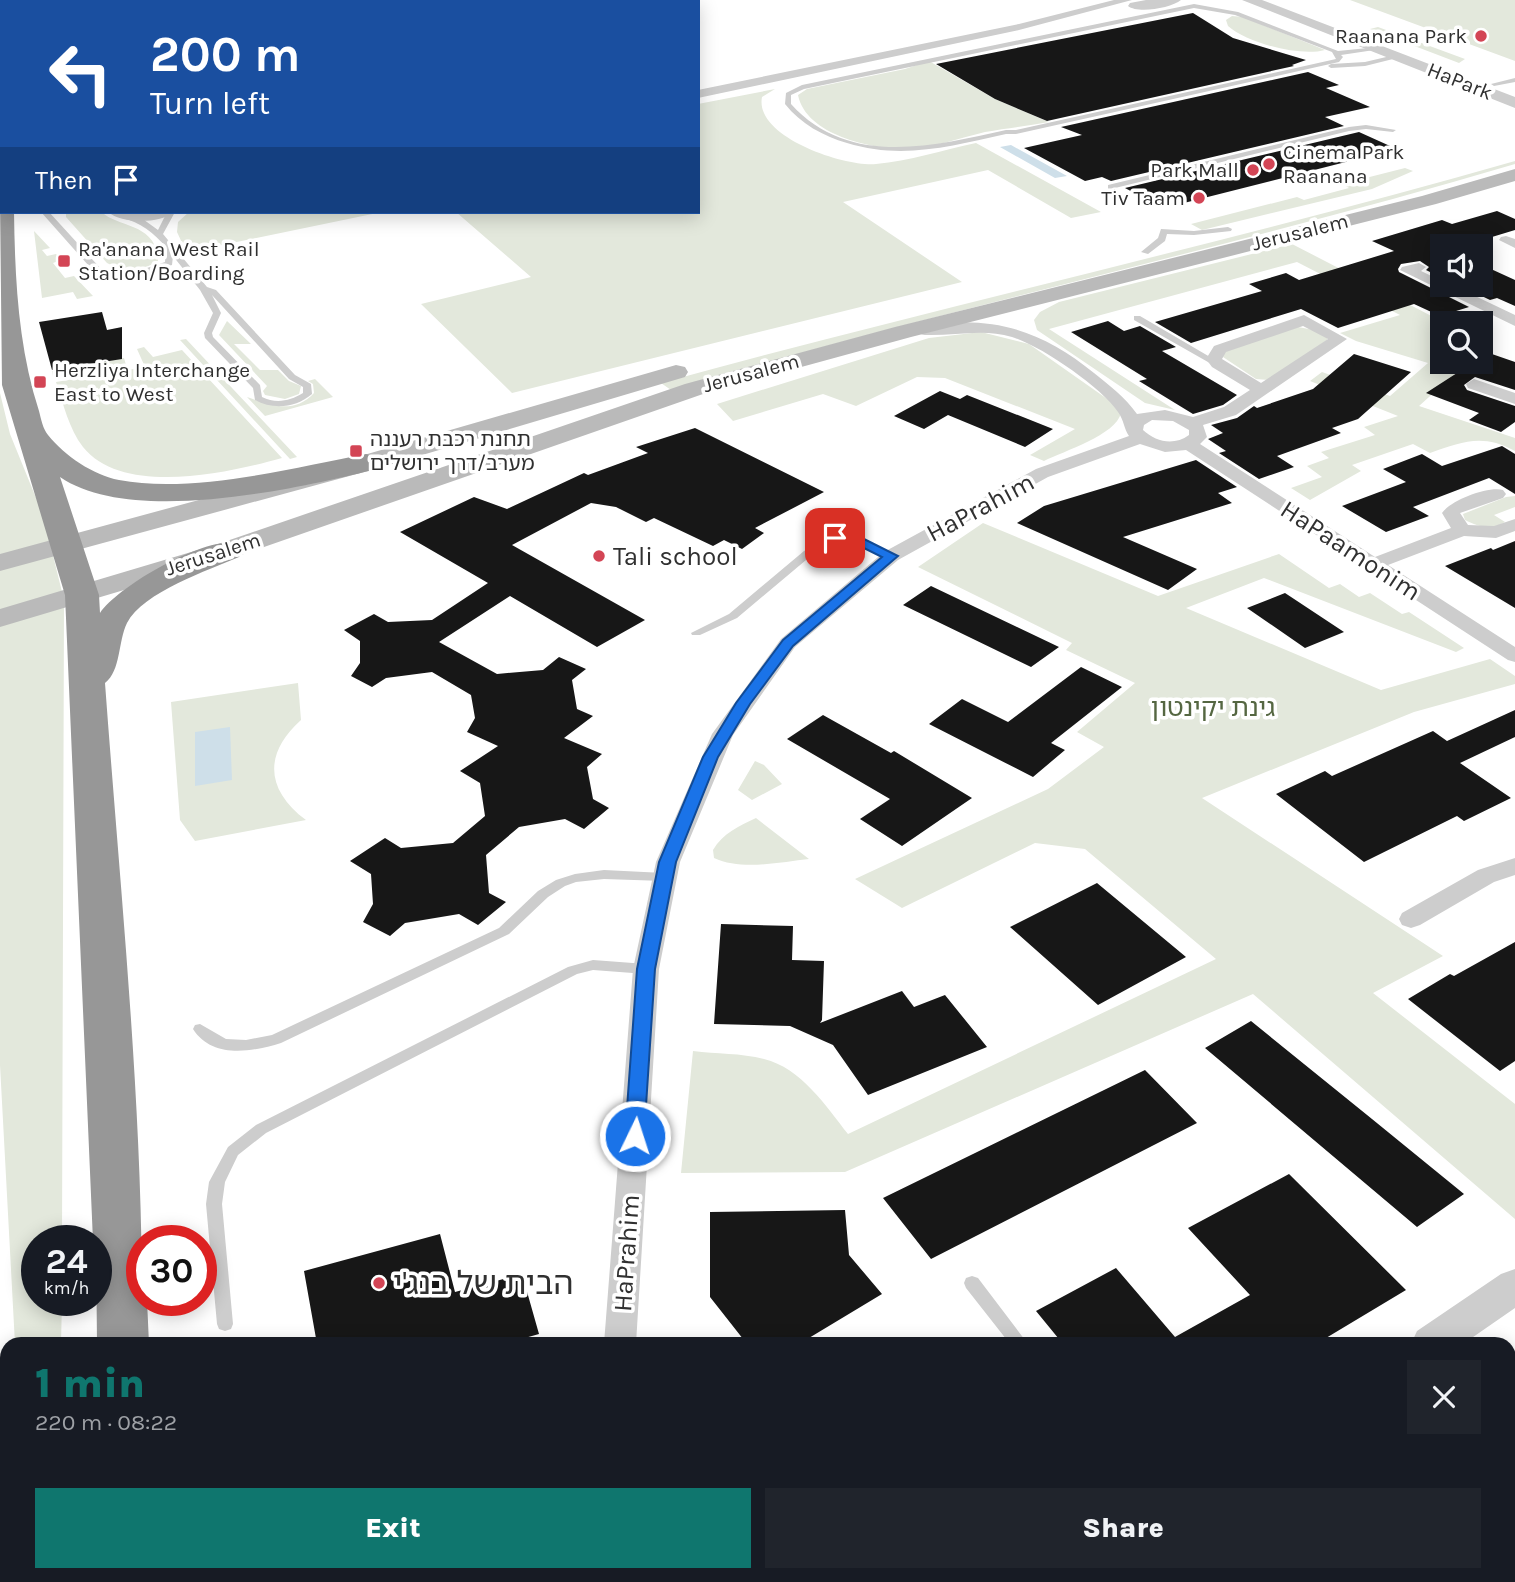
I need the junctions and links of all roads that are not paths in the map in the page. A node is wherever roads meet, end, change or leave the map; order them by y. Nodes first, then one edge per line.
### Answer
1 (1160, 0) edge
2 (1174, 0) edge
3 (1243, 0) edge
4 (1261, 1) edge
5 (1131, 3) edge
6 (1378, 49) junction
7 (1338, 53) junction
8 (1399, 56) junction
9 (1515, 80) edge
10 (1494, 84) junction
11 (1515, 92) edge
12 (700, 94) edge
13 (1515, 103) edge
14 (1105, 117) dead end
15 (1393, 130) dead end
16 (1515, 153) edge
17 (1490, 160) dead end
18 (1515, 177) edge
19 (1112, 193) dead end
20 (1344, 199) dead end
21 (2, 214) edge
22 (47, 214) edge
23 (119, 214) edge
24 (159, 214) edge
25 (168, 214) edge
26 (159, 234) junction
27 (169, 248) junction
28 (1419, 267) dead end
29 (204, 289) junction
30 (1137, 318) dead end
31 (1515, 321) edge
32 (903, 332) junction
33 (1218, 364) junction
34 (1474, 384) dead end
35 (1263, 391) junction
36 (1515, 398) edge
37 (1191, 422) junction
38 (1137, 432) junction
39 (31, 436) junction
40 (1188, 444) junction
41 (366, 463) junction
42 (1497, 494) dead end
43 (1515, 525) edge
44 (1462, 530) junction
45 (60, 547) junction
46 (228, 550) junction
47 (891, 556) junction
48 (0, 563) edge
49 (1374, 564) junction
50 (73, 597) junction
51 (0, 618) edge
52 (696, 633) dead end
53 (1515, 656) edge
54 (87, 701) junction
55 (1515, 866) edge
56 (664, 877) junction
57 (1411, 919) dead end
58 (646, 969) junction
59 (200, 1029) dead end
60 (972, 1283) dead end
61 (1515, 1286) edge
62 (225, 1324) dead end
63 (123, 1337) edge
64 (620, 1337) edge
65 (1014, 1337) edge
66 (1441, 1337) edge

1 - 5 street
2 - 5 street
3 - 4 street
4 - 6 street, HaPark
4 - 10 street, HaPark
5 - 12 street
6 - 7 lane
6 - 8 street, HaPark
7 - 7 lane
8 - 13 street, HaPark
8 - 14 lane
9 - 10 lane
10 - 11 street, HaPark
15 - 19 lane
16 - 17 main road
18 - 32 main road, Jerusalem
20 - 41 main road, Jerusalem
21 - 39 highway
22 - 27 lane
23 - 24 street
23 - 26 lane
25 - 26 lane
26 - 27 lane
27 - 29 lane
28 - 31 street
29 - 29 lane
30 - 33 lane
32 - 38 street
32 - 46 main road, Jerusalem
33 - 35 street
33 - 35 street
34 - 36 street
35 - 37 street
37 - 38 street, HaPrahim
37 - 40 street
38 - 40 street
38 - 47 street, HaPrahim
39 - 41 highway
39 - 45 highway
40 - 49 street, HaPaamonim
41 - 45 main road, Jerusalem
42 - 44 street
43 - 44 street
44 - 49 street
45 - 48 main road, Jerusalem
45 - 50 highway
46 - 50 main road, Jerusalem
46 - 54 highway
47 - 52 lane
47 - 56 street, HaPrahim
49 - 53 street, HaPaamonim
50 - 51 main road, Jerusalem
50 - 54 highway
54 - 63 highway
55 - 57 street
56 - 58 street, HaPrahim
56 - 59 lane
58 - 62 lane
58 - 64 street, HaPrahim
60 - 65 lane
61 - 66 street

